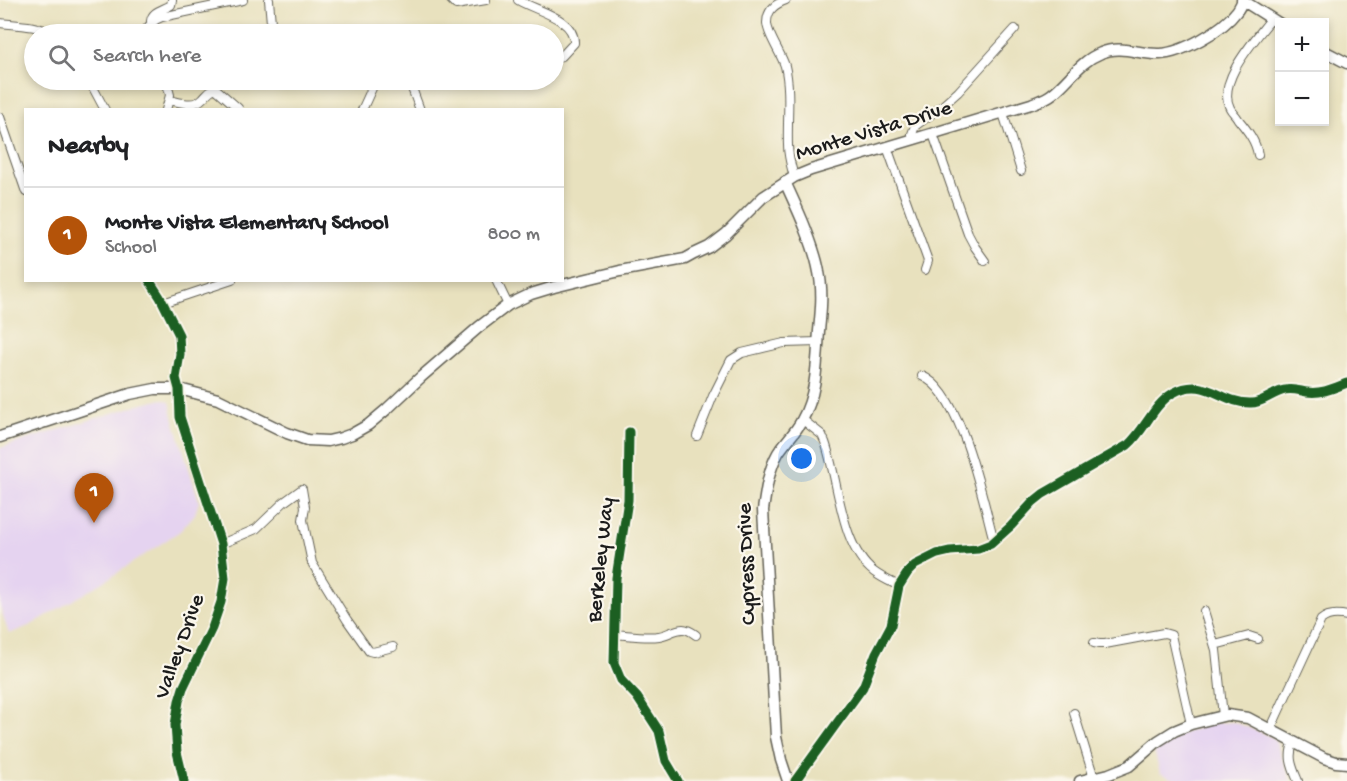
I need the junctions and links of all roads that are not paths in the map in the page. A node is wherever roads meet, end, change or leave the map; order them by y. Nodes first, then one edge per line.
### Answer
1 (172, 0) edge
2 (243, 0) edge
3 (269, 0) edge
4 (451, 0) edge
5 (486, 0) edge
6 (518, 0) edge
7 (786, 0) edge
8 (1243, 0) edge
9 (1275, 21) edge
10 (0, 23) edge
11 (151, 23) joint
12 (271, 24) edge
13 (24, 25) edge
14 (1015, 29) dead end
15 (564, 54) edge
16 (1329, 54) edge
17 (1347, 63) edge
18 (94, 90) edge
19 (169, 90) edge
20 (210, 90) edge
21 (216, 90) edge
22 (371, 90) edge
23 (413, 90) edge
24 (169, 100) junction
25 (104, 108) edge
26 (167, 108) edge
27 (238, 108) dead end
28 (363, 108) edge
29 (419, 108) edge
30 (1004, 113) junction
31 (0, 117) edge
32 (933, 134) junction
33 (913, 140) junction
34 (887, 147) junction
35 (1258, 155) dead end
36 (1021, 171) dead end
37 (789, 179) junction
38 (24, 187) edge
39 (985, 261) dead end
40 (926, 270) dead end
41 (150, 282) edge
42 (226, 282) edge
43 (497, 282) edge
44 (163, 303) junction
45 (508, 305) junction
46 (818, 342) junction
47 (922, 376) dead end
48 (1347, 383) edge
49 (179, 389) junction
50 (803, 420) junction
51 (629, 432) dead end
52 (697, 436) dead end
53 (0, 437) edge
54 (994, 541) junction
55 (221, 544) junction
56 (899, 586) junction
57 (1204, 611) dead end
58 (1347, 616) edge
59 (614, 634) junction
60 (696, 635) dead end
61 (1258, 639) dead end
62 (1094, 643) dead end
63 (1215, 645) junction
64 (393, 647) dead end
65 (1074, 713) dead end
66 (1223, 716) junction
67 (1191, 724) junction
68 (1270, 730) junction
69 (1294, 742) junction
70 (1347, 763) edge
71 (1094, 778) junction
72 (184, 781) edge
73 (678, 781) edge
74 (788, 781) edge
75 (795, 781) edge
76 (1080, 781) edge
77 (1298, 781) edge

1 - 11 street
2 - 11 street
3 - 12 street
4 - 5 street
6 - 15 street
7 - 37 street, Cypress Drive
8 - 9 main road
8 - 30 main road, Monte Vista Drive
9 - 35 street
10 - 13 street
14 - 33 street
16 - 17 main road
18 - 25 street
19 - 24 street
20 - 24 street
21 - 27 street
22 - 28 street
23 - 29 street
24 - 26 street
30 - 32 main road, Monte Vista Drive
30 - 36 street
31 - 38 street
32 - 33 main road, Monte Vista Drive
32 - 39 street
33 - 34 main road, Monte Vista Drive
34 - 37 main road, Monte Vista Drive
34 - 40 street
37 - 45 main road, Monte Vista Drive
37 - 46 main road, Cypress Drive
41 - 44 street, Valley Drive
42 - 44 street
43 - 45 street
44 - 49 street, Valley Drive
45 - 49 main road, Monte Vista Drive
46 - 50 main road, Cypress Drive
46 - 52 street
47 - 54 street
48 - 54 street
49 - 53 main road, Monte Vista Drive
49 - 55 street, Valley Drive
50 - 56 street
50 - 74 main road, Cypress Drive
51 - 59 street, Berkeley Way
54 - 56 street
55 - 64 street
55 - 72 street, Valley Drive
56 - 75 street
57 - 63 street
58 - 68 street
59 - 60 street
59 - 73 street, Berkeley Way
61 - 63 street
62 - 67 street
63 - 66 street
65 - 71 street
66 - 67 main road
66 - 68 main road
67 - 71 main road
68 - 69 main road
69 - 70 main road
69 - 77 street
71 - 76 main road

